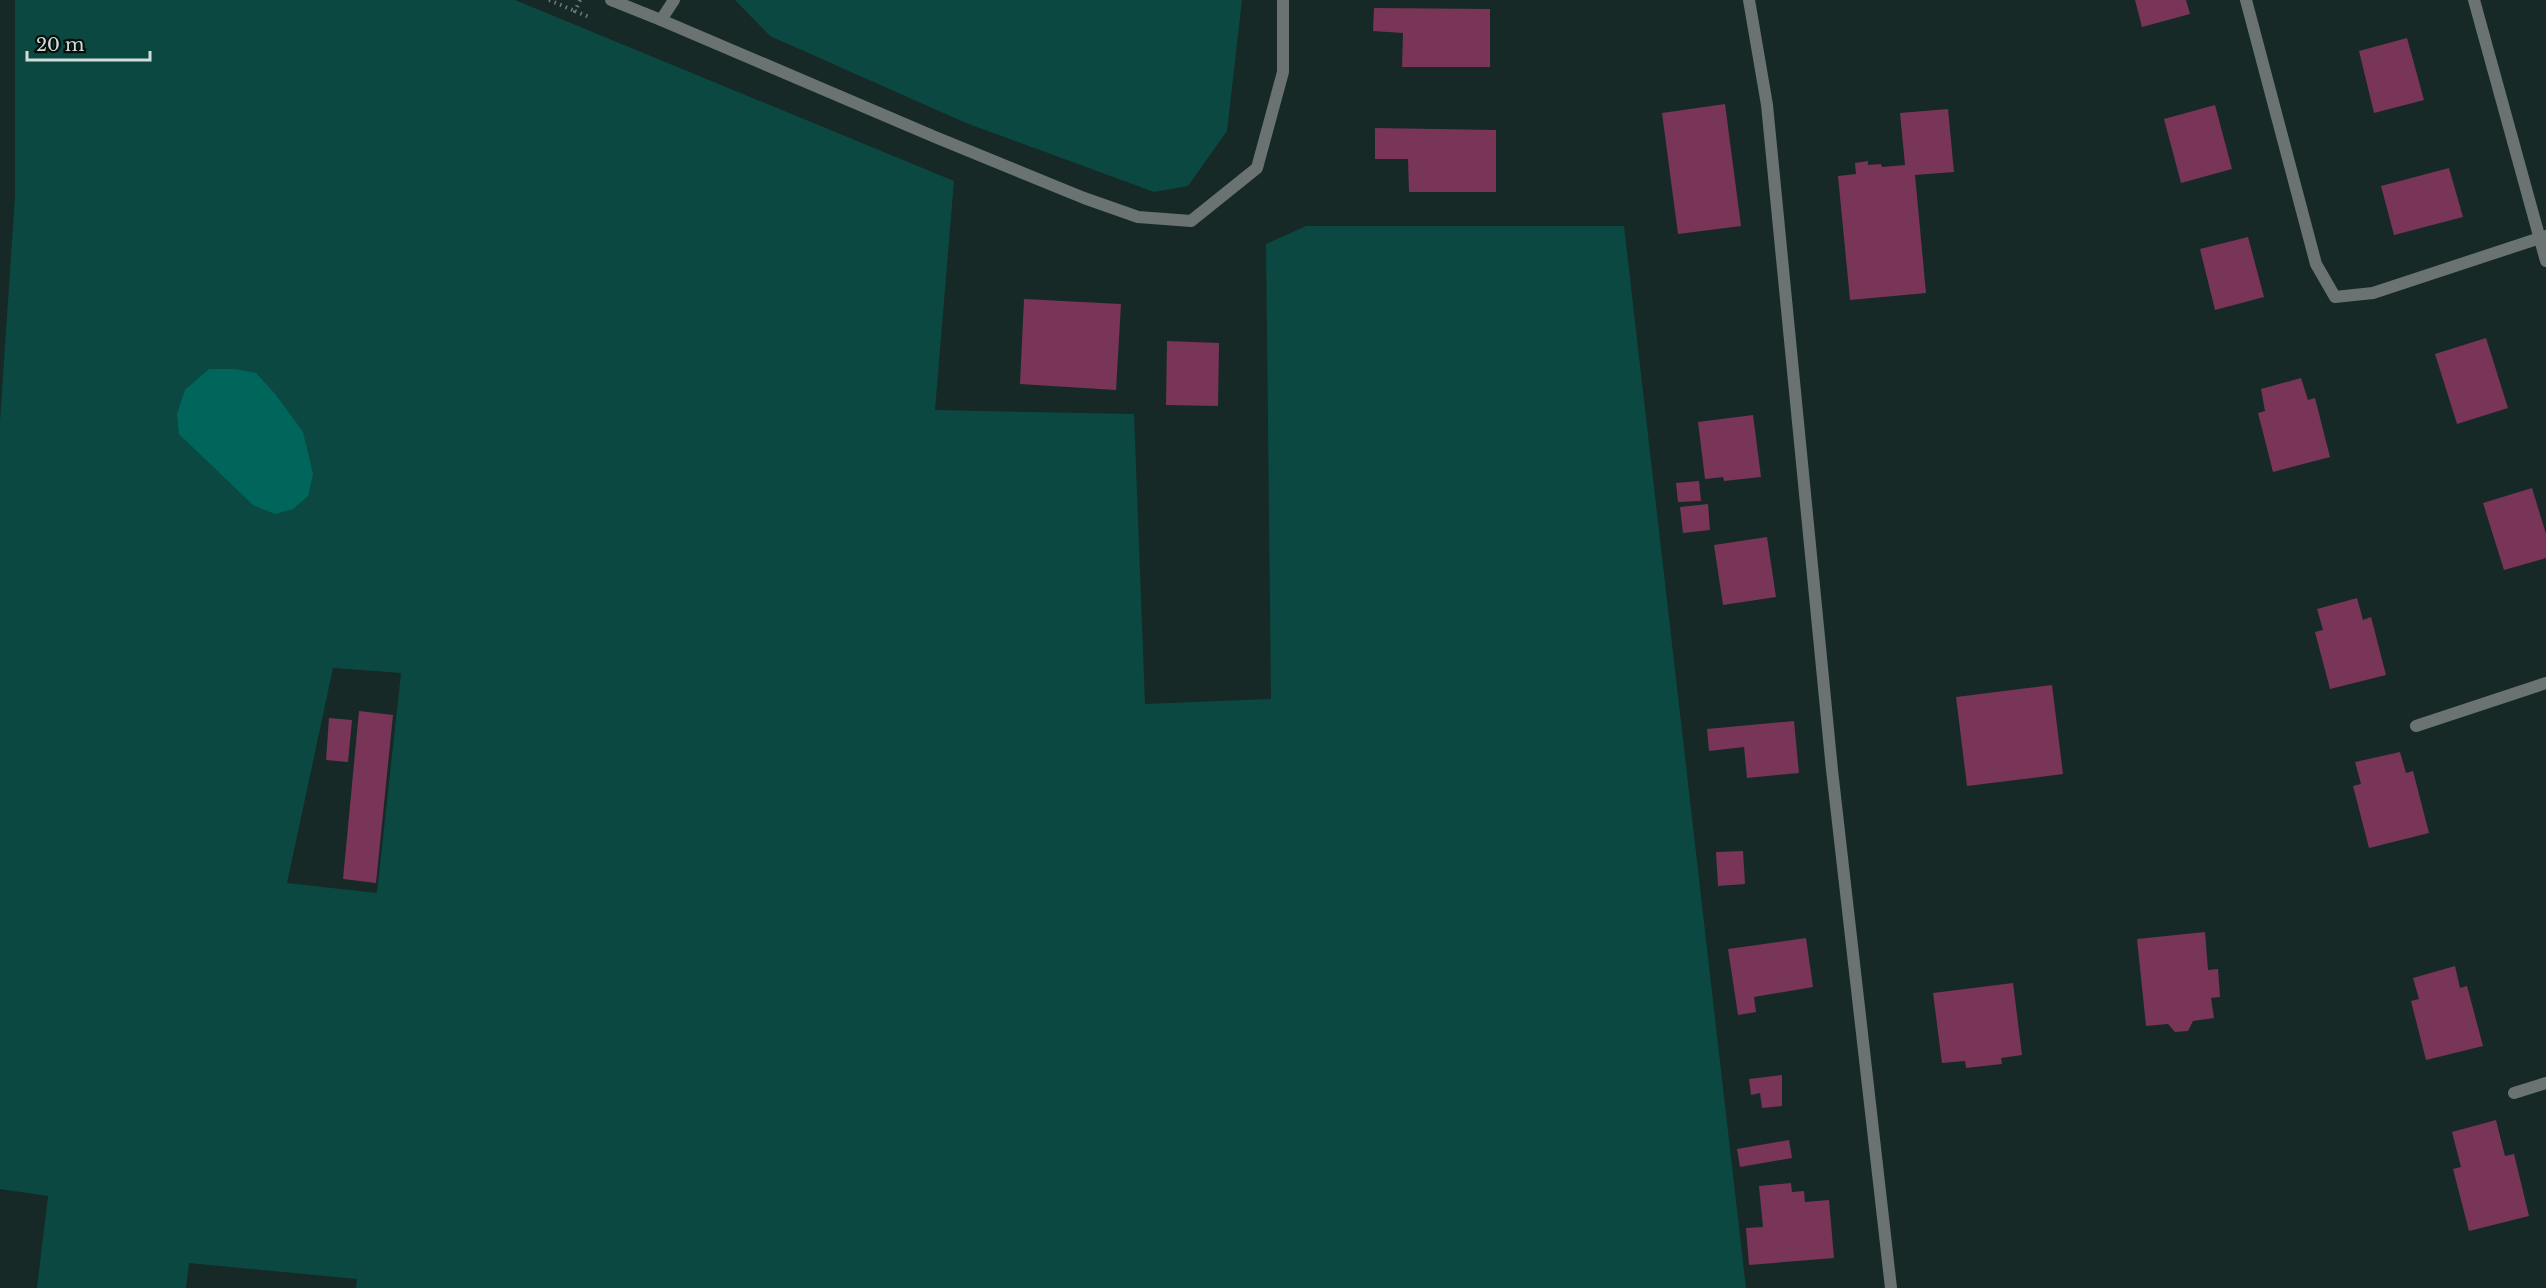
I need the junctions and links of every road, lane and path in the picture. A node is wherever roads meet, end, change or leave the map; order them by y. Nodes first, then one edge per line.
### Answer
1 (549, 0) edge
2 (611, 0) edge
3 (674, 0) edge
4 (1283, 0) edge
5 (1749, 0) edge
6 (2246, 0) edge
7 (2474, 0) edge
8 (575, 11) dead end
9 (661, 20) junction
10 (2542, 237) edge
11 (2546, 261) edge
12 (2546, 683) edge
13 (2416, 726) dead end
14 (2546, 1083) edge
15 (2514, 1094) dead end
16 (1891, 1288) edge

1 - 8 path
2 - 9 street
3 - 9 street
4 - 9 street
5 - 16 street
6 - 10 street
7 - 10 street
10 - 11 street
12 - 13 street
14 - 15 street

